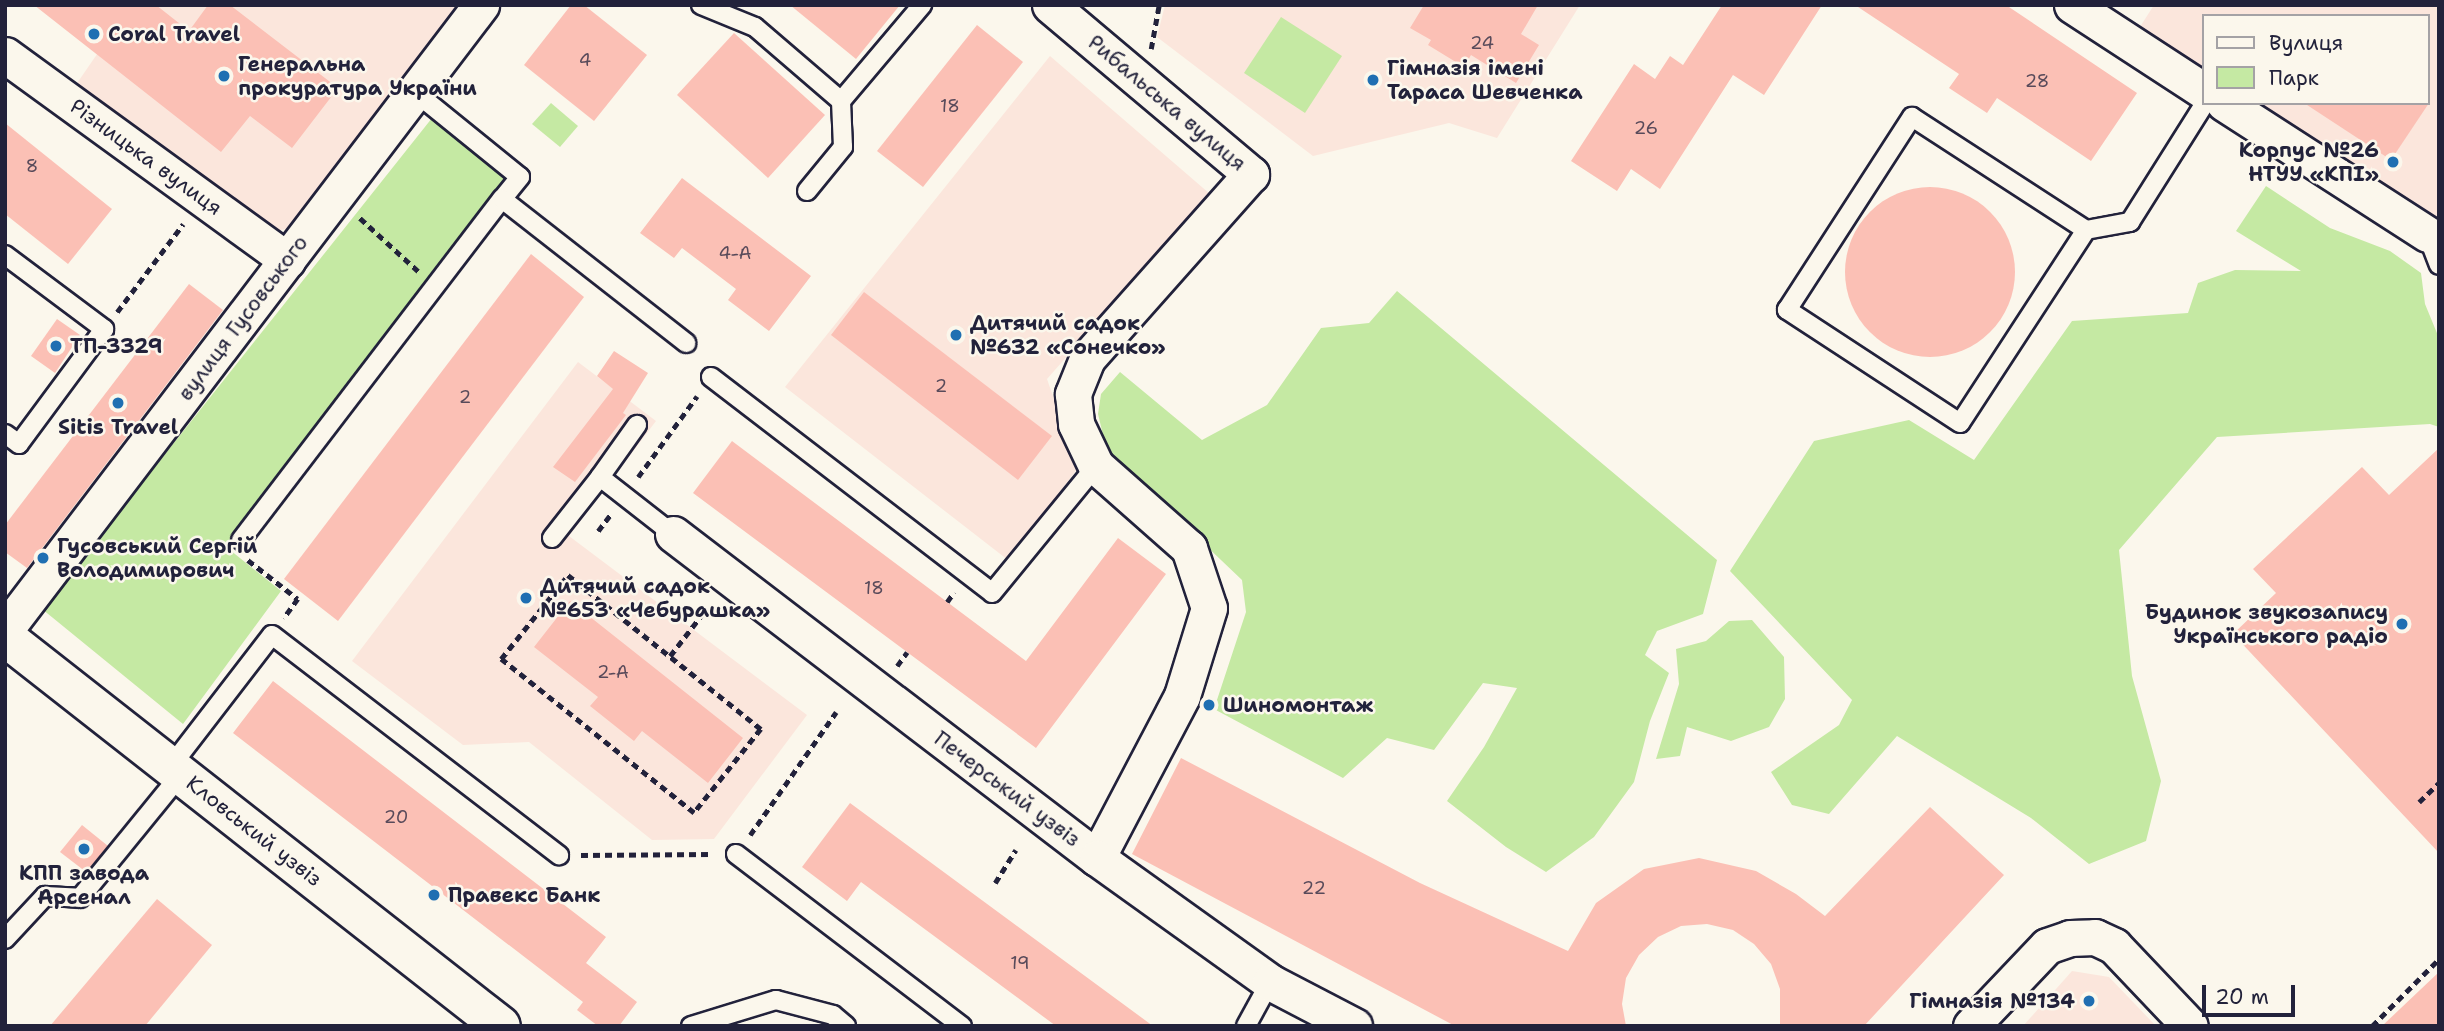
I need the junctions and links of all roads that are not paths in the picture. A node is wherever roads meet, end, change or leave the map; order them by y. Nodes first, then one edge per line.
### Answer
1 (481, 5) edge
2 (701, 5) edge
3 (922, 5) edge
4 (1050, 5) edge
5 (2072, 5) edge
6 (5, 55) edge
7 (2202, 90) edge
8 (415, 92) junction
9 (841, 102) junction
10 (2204, 105) edge
11 (2227, 105) edge
12 (807, 191) dead end
13 (502, 199) junction
14 (2086, 230) junction
15 (2433, 250) edge
16 (5, 255) edge
17 (287, 260) junction
18 (686, 343) dead end
19 (711, 377) road end
20 (637, 425) dead end
21 (5, 434) edge
22 (1096, 466) junction
23 (600, 477) junction
24 (673, 534) joint
25 (552, 538) dead end
26 (241, 540) road end
27 (5, 630) edge
28 (5, 637) edge
29 (176, 770) junction
30 (736, 854) road end
31 (559, 855) road end
32 (1097, 858) junction
33 (5, 939) edge
34 (1270, 982) junction
35 (502, 1026) edge
36 (691, 1026) edge
37 (846, 1026) edge
38 (962, 1026) edge
39 (1246, 1026) edge
40 (1354, 1026) edge
41 (1971, 1026) edge
42 (2189, 1026) edge

1 - 8 street, вулиця Гусовського
2 - 9 lane
3 - 9 lane
4 - 22 street, Рибальська вулиця
5 - 7 street
6 - 17 street, Різницька вулиця
8 - 13 lane
8 - 17 street, вулиця Гусовського
9 - 12 lane
10 - 14 lane
11 - 15 street
13 - 18 lane
13 - 26 lane
14 - 14 lane
16 - 21 lane
17 - 27 street, вулиця Гусовського
19 - 22 lane
20 - 23 lane
22 - 32 street
23 - 24 lane
23 - 25 lane
24 - 32 street, Печерський узвіз
28 - 29 street, Кловський узвіз
29 - 31 lane
29 - 33 lane
29 - 35 street, Кловський узвіз
30 - 38 lane
32 - 34 street, Печерський узвіз
34 - 39 lane
34 - 40 street, Печерський узвіз
36 - 37 lane
41 - 42 street

